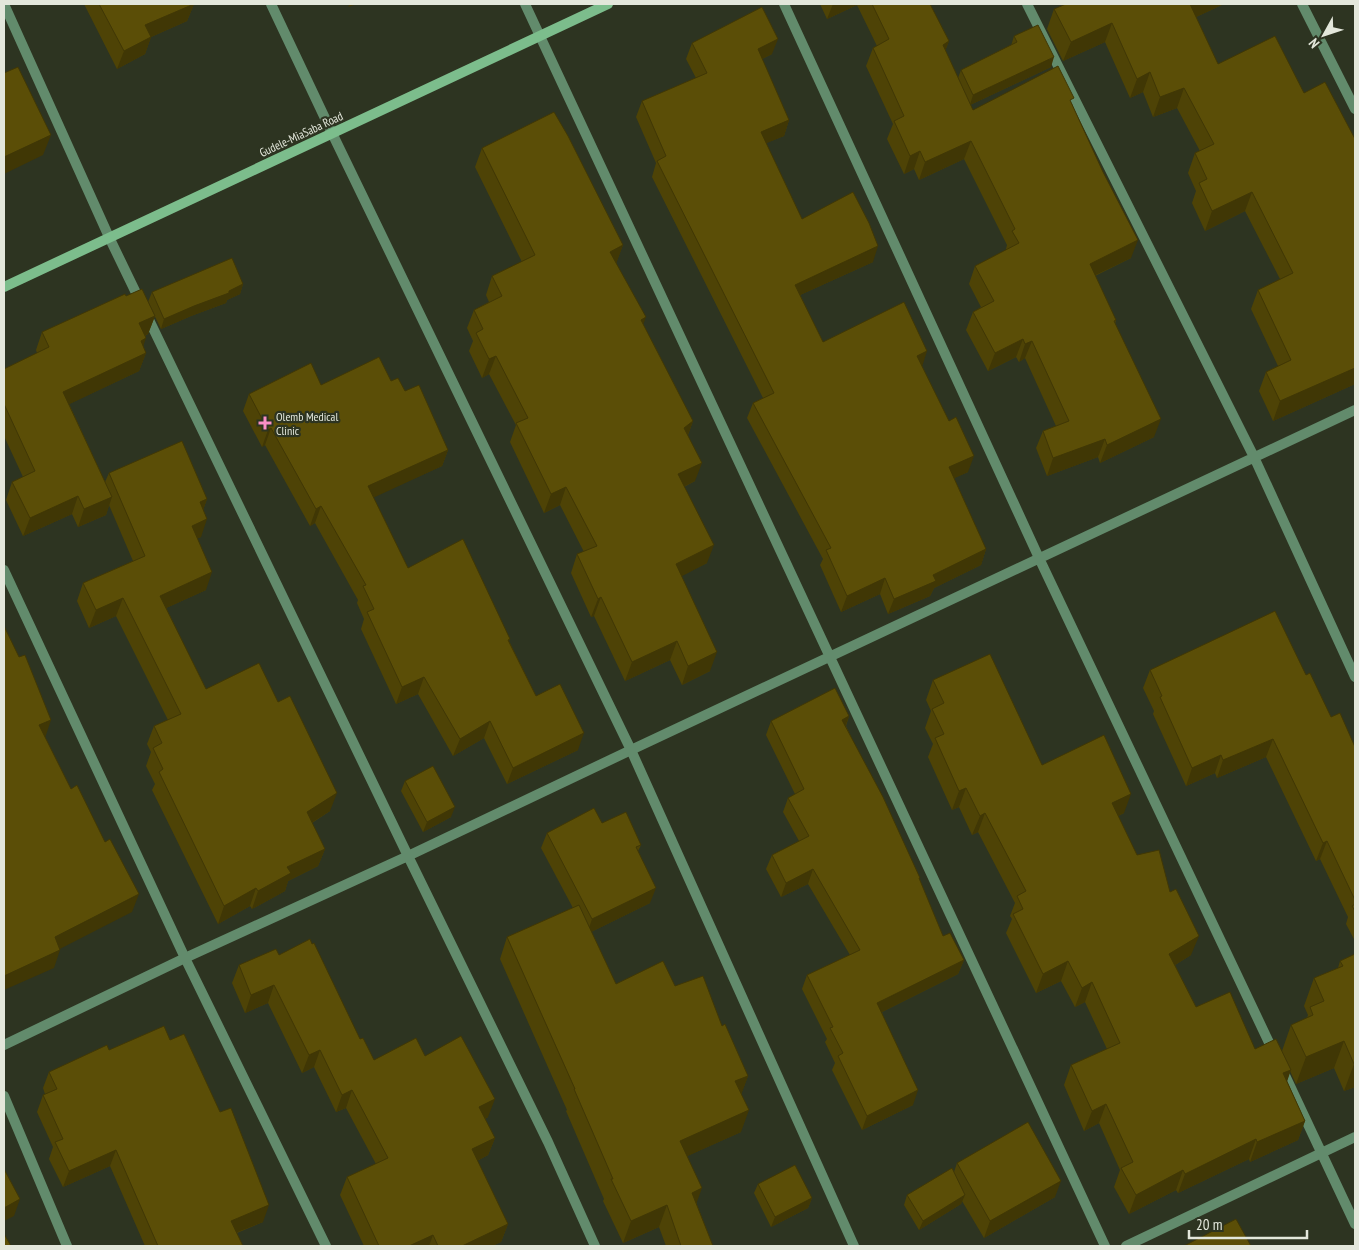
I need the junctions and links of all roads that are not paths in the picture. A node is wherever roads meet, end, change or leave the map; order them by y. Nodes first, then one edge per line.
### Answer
1 (4, 4) edge
2 (271, 4) edge
3 (525, 4) edge
4 (608, 4) edge
5 (784, 4) edge
6 (1027, 4) edge
7 (1302, 4) edge
8 (540, 36) junction
9 (1355, 109) edge
10 (332, 133) junction
11 (109, 237) junction
12 (4, 286) edge
13 (1355, 410) edge
14 (1254, 457) junction
15 (1039, 558) junction
16 (4, 570) edge
17 (829, 656) junction
18 (1355, 677) edge
19 (631, 750) junction
20 (408, 856) junction
21 (185, 958) junction
22 (4, 1044) edge
23 (4, 1096) edge
24 (1355, 1137) edge
25 (1322, 1153) junction
26 (1355, 1224) edge
27 (67, 1246) edge
28 (326, 1246) edge
29 (595, 1246) edge
30 (854, 1246) edge
31 (1105, 1246) edge
32 (1126, 1246) edge

1 - 11 street
2 - 10 street
3 - 8 street
4 - 8 main road, Gudele-MiaSaba Road
5 - 15 street
6 - 14 street
7 - 9 street
8 - 10 main road, Gudele-MiaSaba Road
8 - 17 street
10 - 11 main road, Gudele-MiaSaba Road
10 - 19 street
11 - 12 main road, Gudele-MiaSaba Road
11 - 20 street
13 - 14 street
14 - 15 street
14 - 18 street
15 - 17 street
15 - 25 street
16 - 21 street
17 - 19 street
17 - 31 street
19 - 20 street
19 - 30 street
20 - 21 street
20 - 29 street
21 - 22 street
21 - 28 street
23 - 27 street
24 - 25 street
25 - 26 street
25 - 32 street

